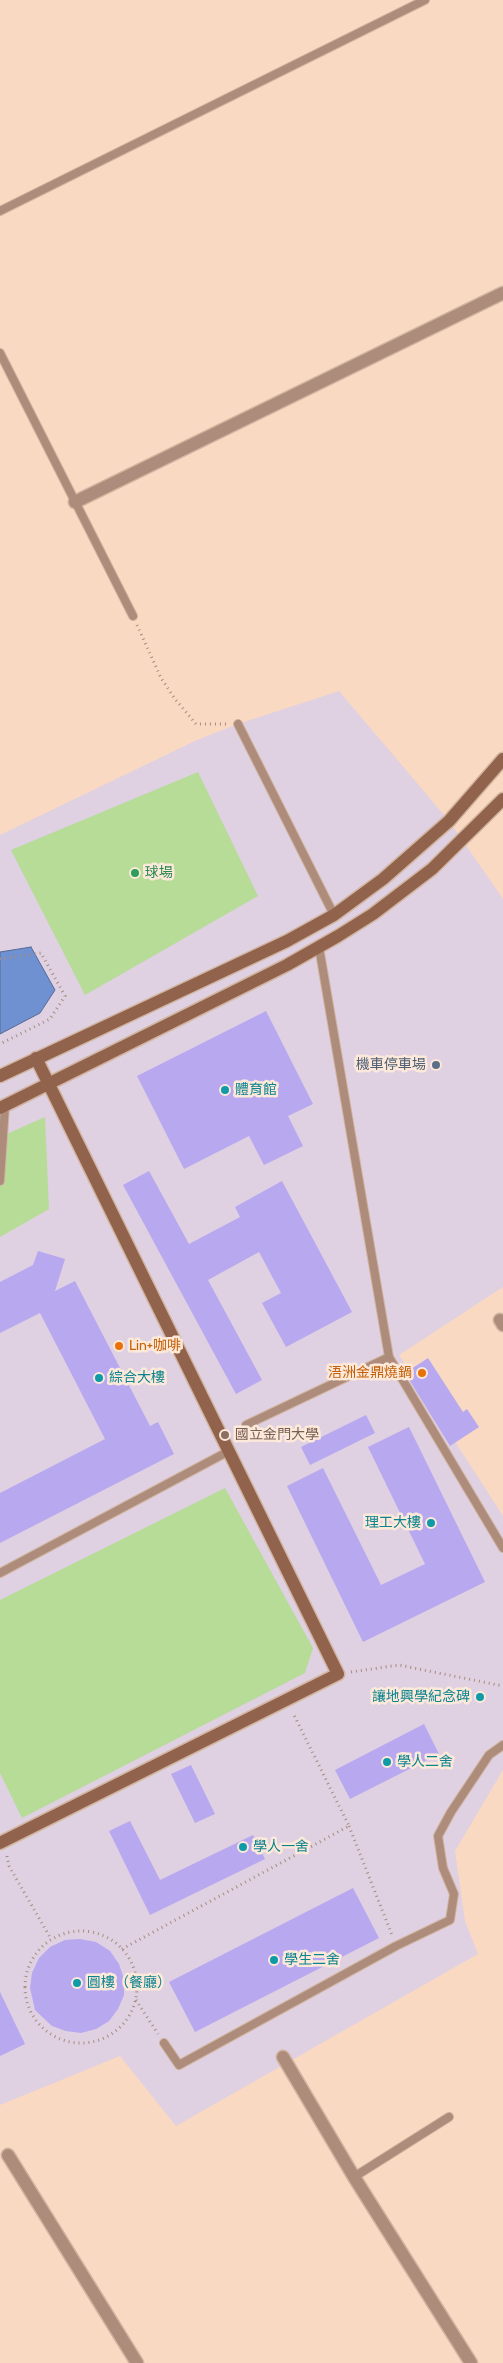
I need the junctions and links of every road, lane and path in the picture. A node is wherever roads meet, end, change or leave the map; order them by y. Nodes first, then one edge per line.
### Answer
1 (425, 0) edge
2 (0, 211) edge
3 (503, 294) edge
4 (0, 353) edge
5 (75, 502) junction
6 (133, 616) joint
7 (238, 724) joint
8 (503, 759) edge
9 (502, 803) edge
10 (334, 915) junction
11 (319, 947) junction
12 (0, 959) edge
13 (0, 1044) edge
14 (36, 1058) junction
15 (0, 1076) edge
16 (49, 1084) junction
17 (2, 1107) edge
18 (0, 1181) edge
19 (389, 1357) junction
20 (246, 1425) dead end
21 (228, 1451) junction
22 (503, 1548) edge
23 (0, 1573) edge
24 (338, 1674) junction
25 (503, 1686) edge
26 (286, 1699) junction
27 (503, 1745) edge
28 (349, 1826) junction
29 (1, 1839) edge
30 (51, 1939) junction
31 (396, 1946) junction
32 (122, 1949) junction
33 (136, 2000) junction
34 (164, 2043) joint
35 (282, 2057) dead end
36 (449, 2117) dead end
37 (8, 2155) dead end
38 (354, 2177) junction
39 (137, 2363) edge
40 (471, 2363) edge

1 - 2 lane
3 - 5 street
4 - 5 lane
5 - 6 lane
6 - 7 path
7 - 10 lane
8 - 10 street
9 - 11 street
10 - 14 street
11 - 16 street
11 - 19 lane
12 - 13 path
14 - 15 street
14 - 16 street
16 - 17 street
16 - 21 street
17 - 18 lane
19 - 20 lane
19 - 22 lane
21 - 23 lane
21 - 24 street
24 - 25 path
24 - 26 street
26 - 28 path
26 - 29 street
27 - 31 lane
28 - 31 path
28 - 32 path
29 - 30 path
30 - 32 path
30 - 33 path
31 - 34 lane
32 - 33 path
33 - 34 path
35 - 38 street
36 - 38 lane
37 - 39 street
38 - 40 street

